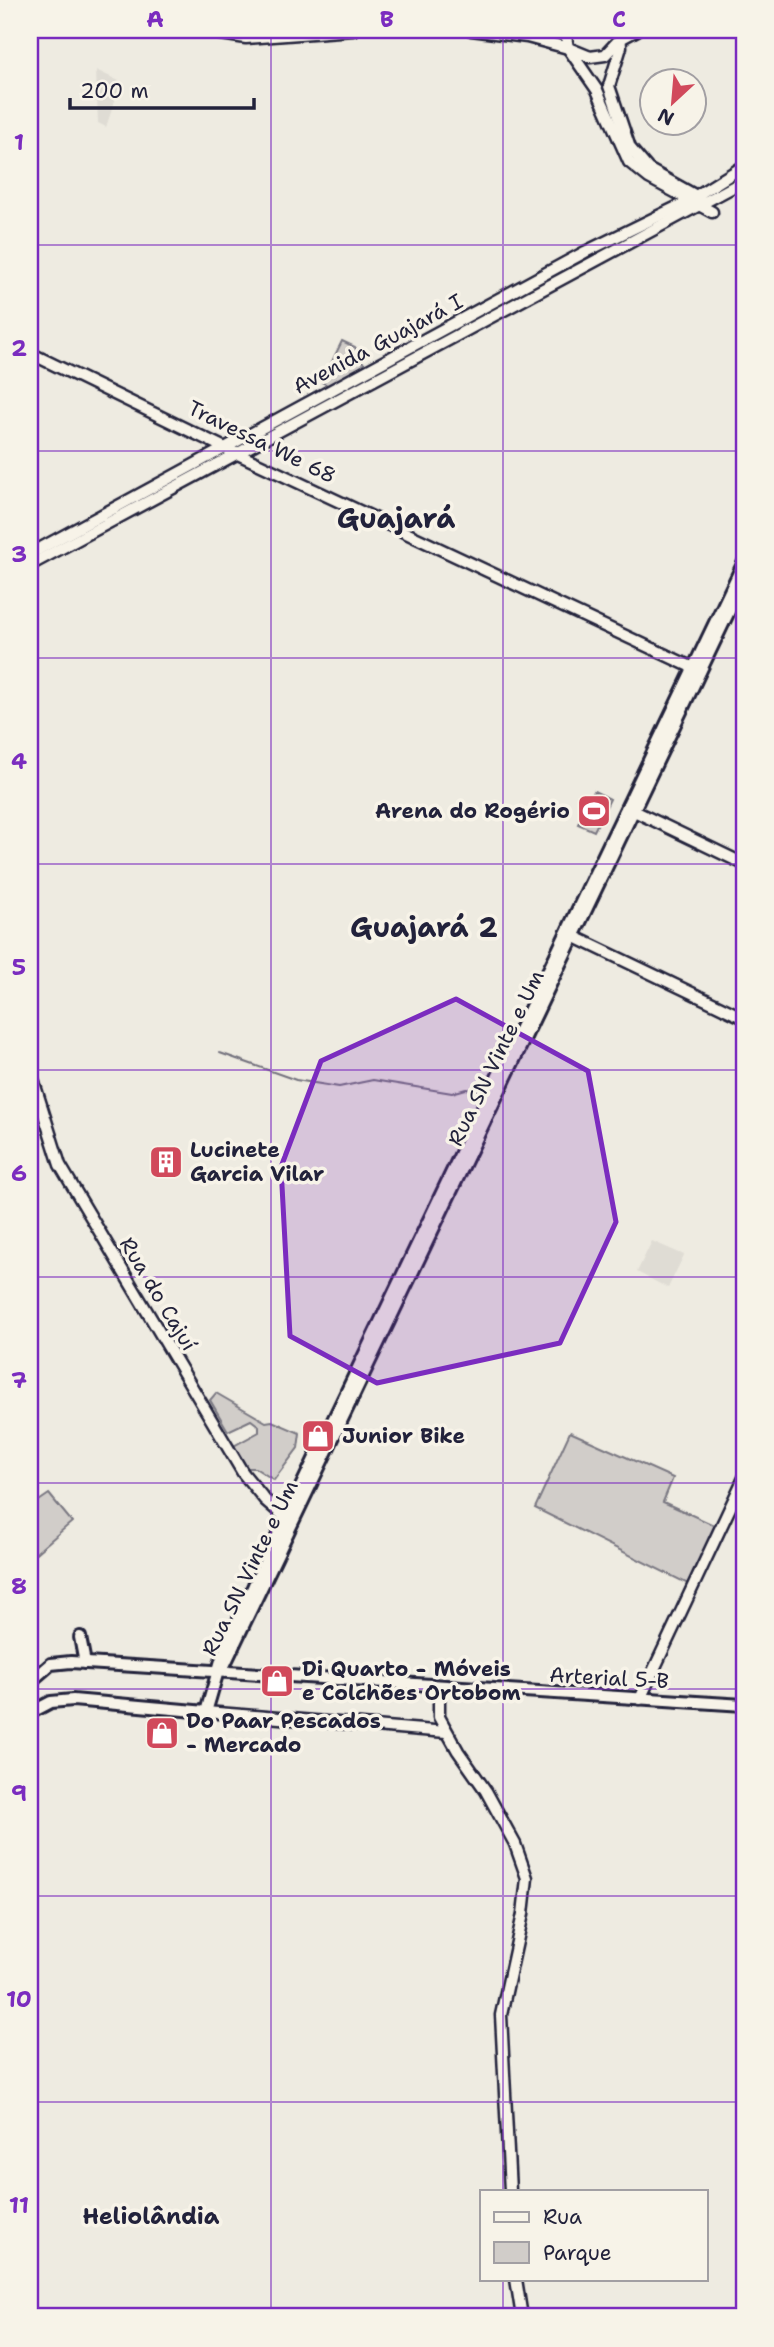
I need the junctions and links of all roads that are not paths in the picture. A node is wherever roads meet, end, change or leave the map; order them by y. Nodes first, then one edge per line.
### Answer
1 (196, 30) edge
2 (353, 30) edge
3 (471, 30) edge
4 (565, 30) edge
5 (637, 30) edge
6 (620, 34) edge
7 (567, 45) junction
8 (744, 166) edge
9 (744, 181) edge
10 (694, 197) junction
11 (706, 207) junction
12 (32, 360) edge
13 (225, 448) junction
14 (238, 454) junction
15 (30, 554) edge
16 (744, 562) edge
17 (30, 565) edge
18 (744, 580) edge
19 (707, 648) junction
20 (697, 669) junction
21 (631, 809) junction
22 (744, 864) edge
23 (575, 937) junction
24 (744, 1018) edge
25 (30, 1070) edge
26 (460, 1166) junction
27 (342, 1413) junction
28 (744, 1478) edge
29 (287, 1519) junction
30 (263, 1578) junction
31 (80, 1637) dead end
32 (85, 1663) junction
33 (220, 1673) junction
34 (30, 1682) edge
35 (439, 1686) junction
36 (640, 1699) junction
37 (744, 1705) edge
38 (206, 1712) junction
39 (30, 1713) edge
40 (446, 1732) junction
41 (510, 2190) edge
42 (516, 2280) edge
43 (522, 2317) edge

1 - 2 main road
3 - 7 main road
4 - 7 main road
5 - 6 main road
6 - 7 main road
6 - 10 main road
7 - 10 main road
8 - 10 main road, Avenida Guajará I
9 - 11 main road, Avenida Guajará I
10 - 11 main road
10 - 13 main road, Avenida Guajará I
11 - 14 main road, Avenida Guajará I
12 - 13 main road, Travessa We 68
13 - 14 main road, Travessa We 68
13 - 15 main road, Avenida Guajará I
14 - 17 main road, Avenida Guajará I
14 - 20 main road, Travessa We 68
16 - 19 main road
18 - 19 main road
19 - 20 main road, Rua SN Vinte e Um
20 - 21 main road, Rua SN Vinte e Um
21 - 22 main road
21 - 23 main road, Rua SN Vinte e Um
21 - 26 main road, Rua SN Vinte e Um
23 - 24 main road
23 - 26 main road, Rua SN Vinte e Um
25 - 29 main road, Rua do Cajuí
26 - 27 main road, Rua SN Vinte e Um
27 - 29 main road, Rua SN Vinte e Um
27 - 30 main road, Rua SN Vinte e Um
28 - 36 main road
29 - 30 main road, Rua SN Vinte e Um
30 - 33 main road, Rua SN Vinte e Um
31 - 32 main road
32 - 33 main road, Arterial 5-B
32 - 34 main road, Arterial 5-B
33 - 35 main road, Arterial 5-B
33 - 38 main road, Rua SN Vinte e Um
35 - 36 main road, Arterial 5-B
35 - 40 main road
36 - 37 main road, Arterial 5-B
38 - 39 main road
38 - 40 main road
40 - 41 main road
42 - 43 main road

